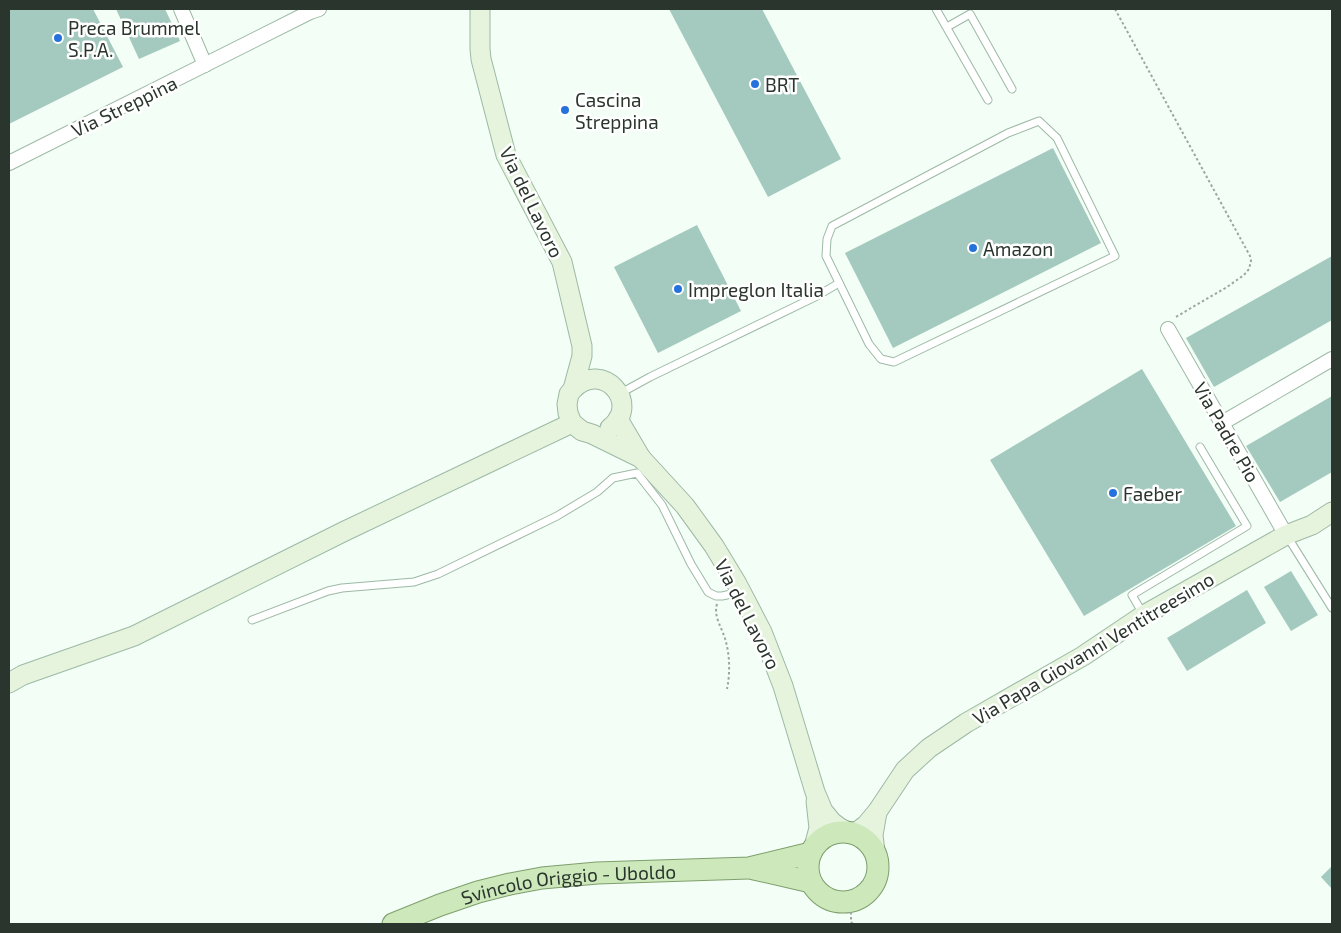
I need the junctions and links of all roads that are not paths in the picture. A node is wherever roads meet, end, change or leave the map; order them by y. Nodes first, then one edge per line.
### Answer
1 (181, 9) edge
2 (319, 9) edge
3 (467, 9) edge
4 (480, 9) edge
5 (936, 9) edge
6 (947, 27) junction
7 (480, 49) junction
8 (205, 65) junction
9 (1012, 89) dead end
10 (988, 100) dead end
11 (9, 163) edge
12 (839, 284) junction
13 (1168, 328) road end
14 (582, 356) junction
15 (1332, 359) edge
16 (596, 379) junction
17 (573, 389) junction
18 (619, 394) junction
19 (618, 419) junction
20 (572, 423) junction
21 (1222, 423) junction
22 (592, 434) junction
23 (1200, 447) dead end
24 (641, 464) junction
25 (1332, 512) edge
26 (1286, 534) junction
27 (741, 591) junction
28 (1332, 608) edge
29 (1144, 615) junction
30 (252, 620) dead end
31 (9, 683) edge
32 (815, 792) junction
33 (877, 812) junction
34 (852, 833) junction
35 (812, 850) junction
36 (875, 852) junction
37 (749, 868) junction
38 (811, 882) junction
39 (394, 924) edge

1 - 8 street
2 - 8 street, Via Streppina
3 - 7 street, Via del Lavoro
4 - 7 street, Via del Lavoro
5 - 6 lane
6 - 9 lane
6 - 10 lane
7 - 14 street, Via del Lavoro
8 - 11 street, Via Streppina
12 - 12 lane
12 - 18 lane
13 - 21 street, Via Padre Pio
14 - 16 street, Via del Lavoro
14 - 17 street, Via del Lavoro
15 - 21 street
16 - 17 street
16 - 18 street, Via del Lavoro
17 - 20 street, Via del Lavoro
18 - 19 street
19 - 22 street
19 - 24 street, Via del Lavoro
20 - 22 street, Via del Lavoro
20 - 31 street
21 - 26 street, Via Padre Pio
22 - 24 street, Via del Lavoro
23 - 29 lane
24 - 27 street, Via del Lavoro
24 - 27 lane
24 - 30 lane
25 - 26 street, Via Papa Giovanni Ventitreesimo
26 - 28 lane
26 - 29 street, Via Papa Giovanni Ventitreesimo
27 - 32 street, Via del Lavoro
29 - 33 street, Via Papa Giovanni Ventitreesimo
32 - 34 street, Via del Lavoro
32 - 35 street, Via del Lavoro
33 - 34 street, Via Papa Giovanni Ventitreesimo
33 - 36 street, Via Papa Giovanni Ventitreesimo
34 - 35 main road
34 - 36 main road
35 - 37 main road, Svincolo Origgio - Uboldo
35 - 38 main road
36 - 38 main road
37 - 38 main road, Svincolo Origgio - Uboldo
37 - 39 main road, Svincolo Origgio - Uboldo

